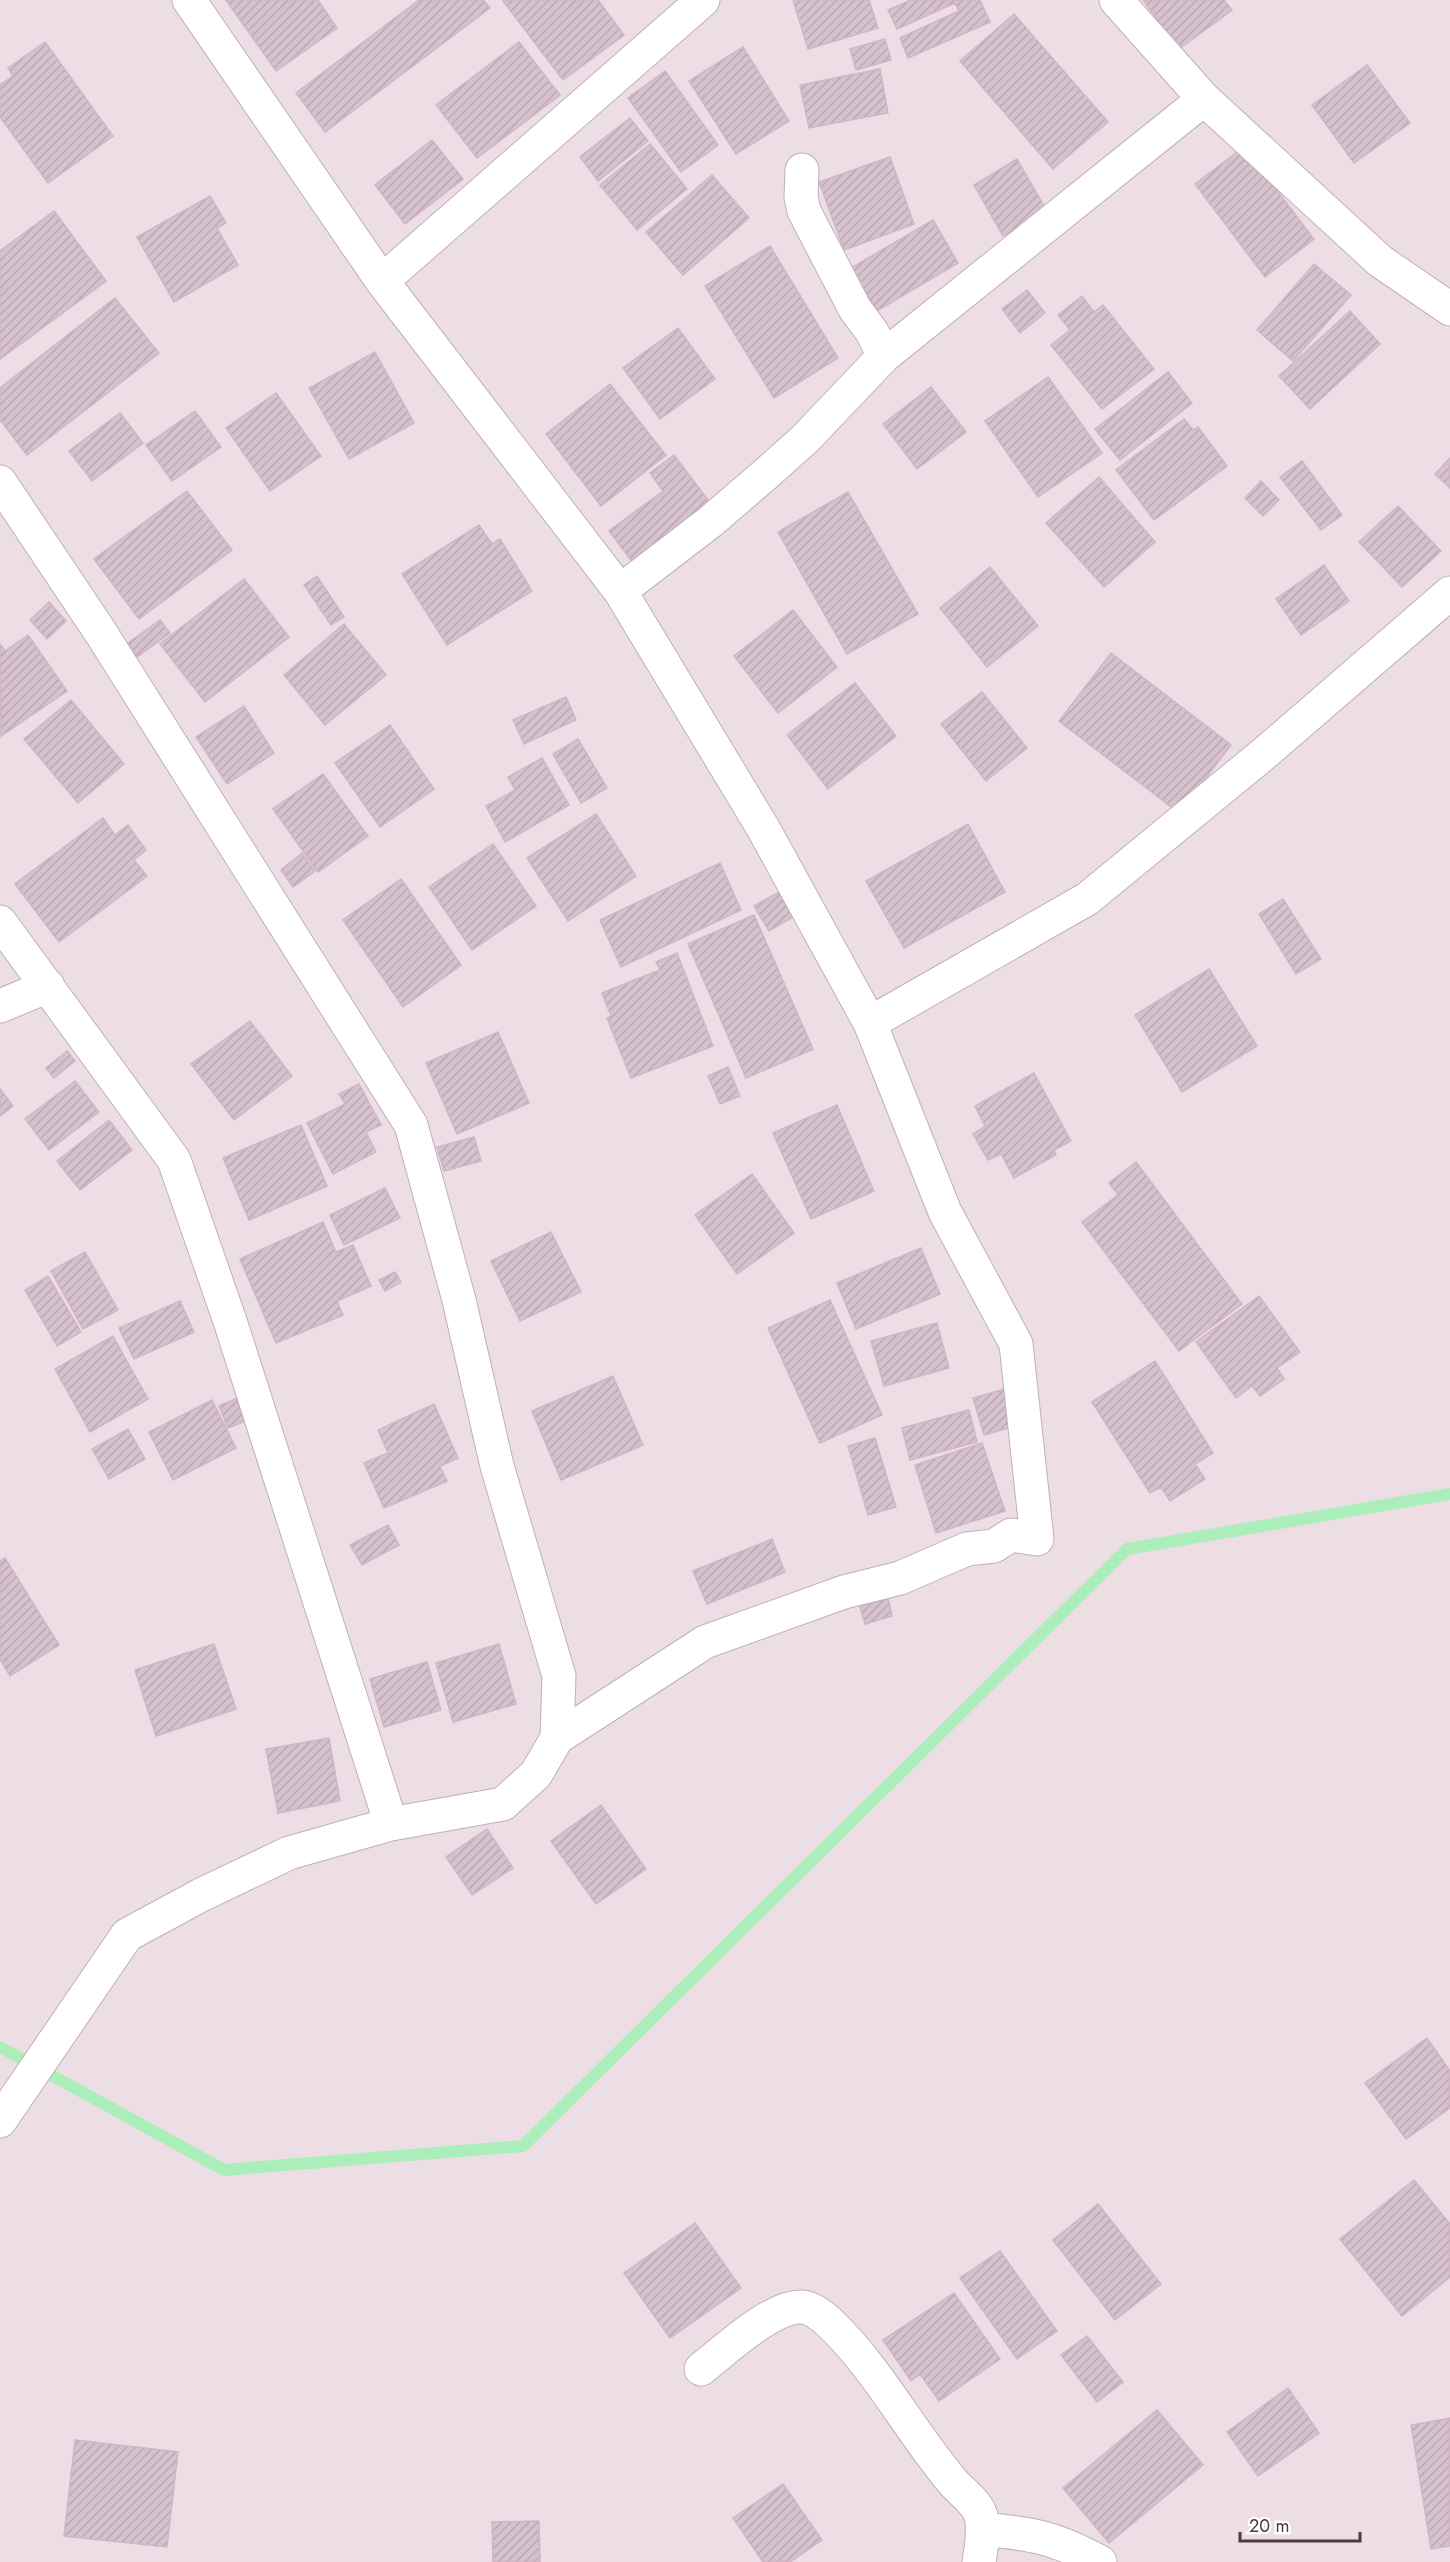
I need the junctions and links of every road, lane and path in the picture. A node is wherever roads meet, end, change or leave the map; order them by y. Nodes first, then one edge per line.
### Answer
1 (189, 0) edge
2 (703, 0) edge
3 (1116, 0) edge
4 (1204, 99) junction
5 (802, 170) dead end
6 (382, 281) junction
7 (1450, 309) edge
8 (884, 356) junction
9 (0, 482) edge
10 (620, 591) junction
11 (1450, 593) edge
12 (0, 922) edge
13 (48, 986) junction
14 (0, 1006) edge
15 (870, 1023) junction
16 (557, 1738) junction
17 (391, 1824) junction
18 (0, 2121) edge
19 (701, 2369) dead end
20 (981, 2529) junction
21 (979, 2562) edge
22 (1100, 2562) edge

1 - 6 street
2 - 6 street
3 - 4 street
4 - 7 street
4 - 8 street
5 - 8 street
6 - 10 street
8 - 10 street
9 - 16 street
10 - 15 street
11 - 15 street
12 - 13 street
13 - 14 street
13 - 17 street
15 - 16 street
16 - 17 street
17 - 18 street
19 - 20 street
20 - 21 street
20 - 22 street

